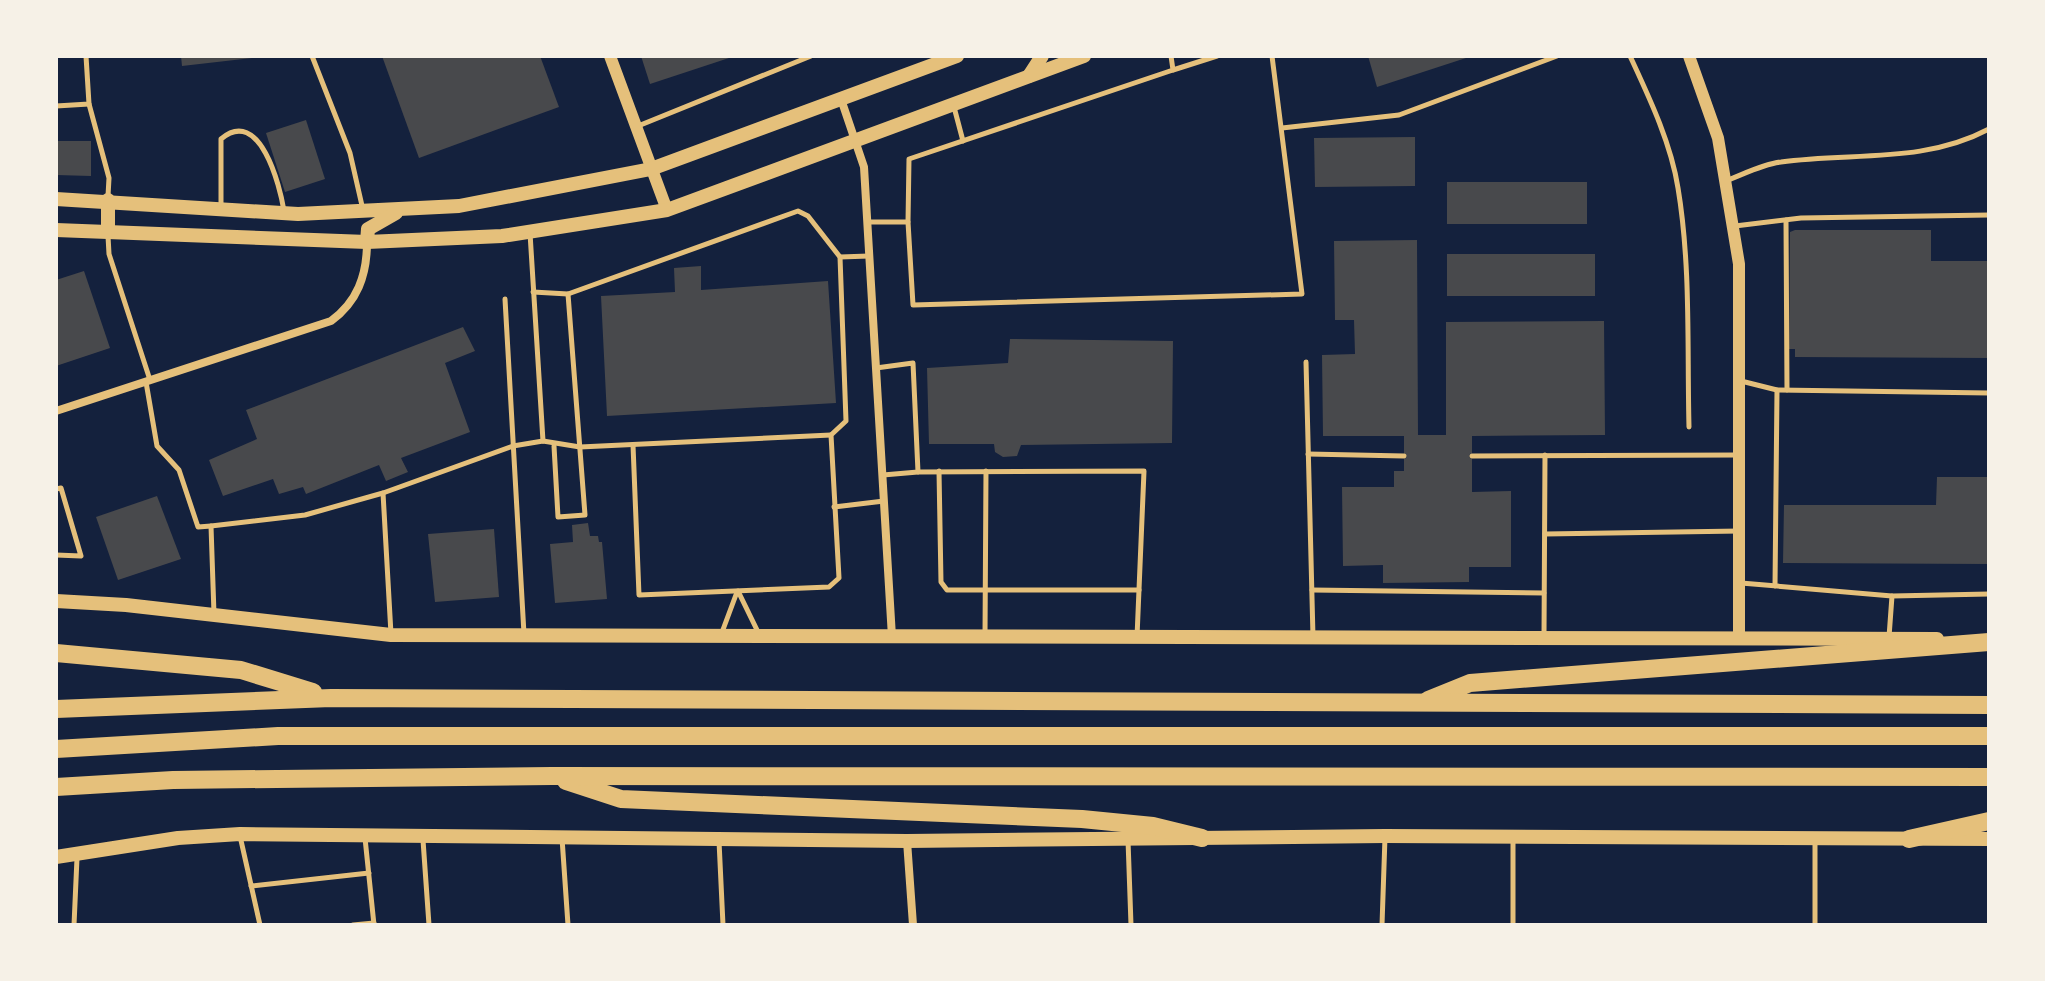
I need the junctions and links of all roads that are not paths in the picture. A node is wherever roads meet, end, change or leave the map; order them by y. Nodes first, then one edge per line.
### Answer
1 (86, 56) edge
2 (312, 56) edge
3 (610, 56) edge
4 (811, 56) edge
5 (957, 56) edge
6 (1042, 56) edge
7 (1084, 56) edge
8 (1171, 56) edge
9 (1217, 56) edge
10 (1272, 56) edge
11 (1557, 56) edge
12 (1630, 56) edge
13 (1689, 56) edge
14 (1173, 70) junction
15 (1029, 76) junction
16 (841, 99) junction
17 (89, 104) junction
18 (953, 104) junction
19 (56, 106) edge
20 (636, 127) junction
21 (1281, 128) junction
22 (1989, 129) edge
23 (857, 139) junction
24 (963, 141) junction
25 (651, 169) junction
26 (1728, 180) junction
27 (56, 199) edge
28 (108, 200) junction
29 (221, 209) junction
30 (667, 210) junction
31 (364, 211) junction
32 (400, 211) junction
33 (284, 213) junction
34 (1989, 215) edge
35 (1786, 220) junction
36 (868, 222) junction
37 (908, 222) junction
38 (1735, 226) junction
39 (56, 230) edge
40 (108, 231) junction
41 (530, 232) junction
42 (367, 242) junction
43 (870, 256) junction
44 (840, 257) junction
45 (533, 292) junction
46 (568, 294) junction
47 (505, 299) dead end
48 (1306, 362) dead end
49 (876, 368) junction
50 (148, 381) junction
51 (1741, 381) junction
52 (1777, 390) junction
53 (1787, 390) junction
54 (1989, 393) edge
55 (56, 411) edge
56 (1689, 427) dead end
57 (831, 435) junction
58 (543, 441) junction
59 (633, 445) junction
60 (513, 446) junction
61 (554, 446) junction
62 (580, 447) junction
63 (1308, 454) junction
64 (1545, 455) junction
65 (1740, 455) junction
66 (1404, 456) dead end
67 (1472, 456) dead end
68 (939, 471) junction
69 (986, 471) junction
70 (918, 472) junction
71 (883, 475) junction
72 (56, 489) edge
73 (383, 493) junction
74 (884, 501) junction
75 (834, 507) junction
76 (211, 526) junction
77 (1740, 531) junction
78 (1545, 534) junction
79 (56, 555) edge
80 (1739, 582) junction
81 (1775, 586) junction
82 (985, 590) junction
83 (1139, 590) junction
84 (1312, 590) junction
85 (738, 591) junction
86 (1544, 593) junction
87 (1989, 594) edge
88 (1892, 596) junction
89 (56, 601) edge
90 (214, 615) junction
91 (391, 635) junction
92 (524, 636) junction
93 (720, 637) junction
94 (760, 637) junction
95 (892, 637) junction
96 (985, 637) junction
97 (1137, 637) junction
98 (1313, 638) junction
99 (1544, 638) junction
100 (1739, 638) junction
101 (1889, 638) junction
102 (1989, 640) edge
103 (56, 653) edge
104 (331, 698) junction
105 (1418, 704) junction
106 (1989, 705) edge
107 (56, 709) edge
108 (1989, 736) edge
109 (56, 749) edge
110 (552, 776) junction
111 (1989, 777) edge
112 (56, 787) edge
113 (1989, 821) edge
114 (240, 834) junction
115 (365, 834) junction
116 (423, 835) junction
117 (1385, 836) junction
118 (1513, 836) junction
119 (562, 837) junction
120 (1815, 837) junction
121 (1202, 838) junction
122 (1128, 839) junction
123 (1909, 839) junction
124 (1989, 839) edge
125 (719, 840) junction
126 (907, 841) junction
127 (77, 853) junction
128 (56, 857) edge
129 (369, 873) junction
130 (251, 886) junction
131 (374, 924) edge
132 (74, 925) edge
133 (260, 925) edge
134 (353, 925) edge
135 (429, 925) edge
136 (568, 925) edge
137 (723, 925) edge
138 (913, 925) edge
139 (1131, 925) edge
140 (1382, 925) edge
141 (1513, 925) edge
142 (1815, 925) edge

1 - 17 lane
2 - 31 lane
3 - 20 street
4 - 20 lane
5 - 16 main road
6 - 15 main road
7 - 15 main road
8 - 14 lane
9 - 14 lane
10 - 21 lane
11 - 21 lane
12 - 56 lane
13 - 26 street
14 - 24 lane
15 - 18 main road
16 - 23 street
16 - 25 main road
17 - 19 lane
17 - 28 lane
18 - 23 main road
18 - 24 lane
20 - 25 street
21 - 37 lane
22 - 26 lane
23 - 30 main road
23 - 36 street
24 - 37 lane
25 - 30 street
25 - 32 main road
26 - 38 street
27 - 28 main road
28 - 29 main road
28 - 40 main road
29 - 33 main road
29 - 33 lane
30 - 41 main road
31 - 32 main road
31 - 33 main road
32 - 42 main road
34 - 35 lane
35 - 38 lane
35 - 53 lane
36 - 37 lane
36 - 43 street
38 - 51 street
39 - 40 main road
40 - 42 main road
40 - 50 lane
41 - 42 main road
41 - 45 lane
42 - 50 street
43 - 44 lane
43 - 49 street
44 - 46 lane
44 - 57 lane
45 - 46 lane
45 - 58 lane
46 - 62 lane
47 - 60 lane
48 - 63 lane
49 - 70 lane
49 - 71 street
50 - 55 street
50 - 76 lane
51 - 52 lane
51 - 65 street
52 - 53 lane
52 - 81 lane
53 - 54 lane
57 - 59 lane
57 - 75 lane
58 - 60 lane
58 - 61 lane
59 - 62 lane
59 - 85 lane
60 - 73 lane
60 - 92 lane
61 - 62 lane
61 - 62 lane
63 - 66 lane
63 - 84 lane
64 - 65 lane
64 - 67 lane
64 - 78 lane
65 - 77 street
68 - 69 lane
68 - 70 lane
68 - 82 lane
69 - 82 lane
69 - 83 lane
70 - 71 lane
71 - 74 street
72 - 79 lane
73 - 76 lane
73 - 91 lane
74 - 75 lane
74 - 95 street
75 - 85 lane
76 - 90 lane
77 - 78 lane
77 - 80 street
78 - 86 lane
80 - 81 lane
80 - 100 street
81 - 88 lane
82 - 83 lane
82 - 96 lane
83 - 97 lane
84 - 86 lane
84 - 98 lane
85 - 93 lane
85 - 94 lane
86 - 99 lane
87 - 88 lane
88 - 101 lane
89 - 90 main road
90 - 91 main road
91 - 92 main road
92 - 93 main road
93 - 94 main road
94 - 95 main road
95 - 96 main road
96 - 97 main road
97 - 98 main road
98 - 99 main road
99 - 100 main road
100 - 101 main road
101 - 102 main road
102 - 105 highway
103 - 104 highway
104 - 105 highway
104 - 107 highway
105 - 106 highway
108 - 109 highway
110 - 111 highway
110 - 112 highway
110 - 121 highway
113 - 123 highway
114 - 115 main road
114 - 127 main road
114 - 130 lane
115 - 116 main road
115 - 129 lane
116 - 119 main road
116 - 135 lane
117 - 118 main road
117 - 121 main road
117 - 140 lane
118 - 120 main road
118 - 141 lane
119 - 125 main road
119 - 136 lane
120 - 123 main road
120 - 142 lane
121 - 122 main road
122 - 126 main road
122 - 139 lane
123 - 124 main road
125 - 126 main road
125 - 137 lane
126 - 138 street
127 - 128 main road
127 - 132 lane
129 - 130 lane
129 - 131 lane
130 - 133 lane
131 - 134 lane

